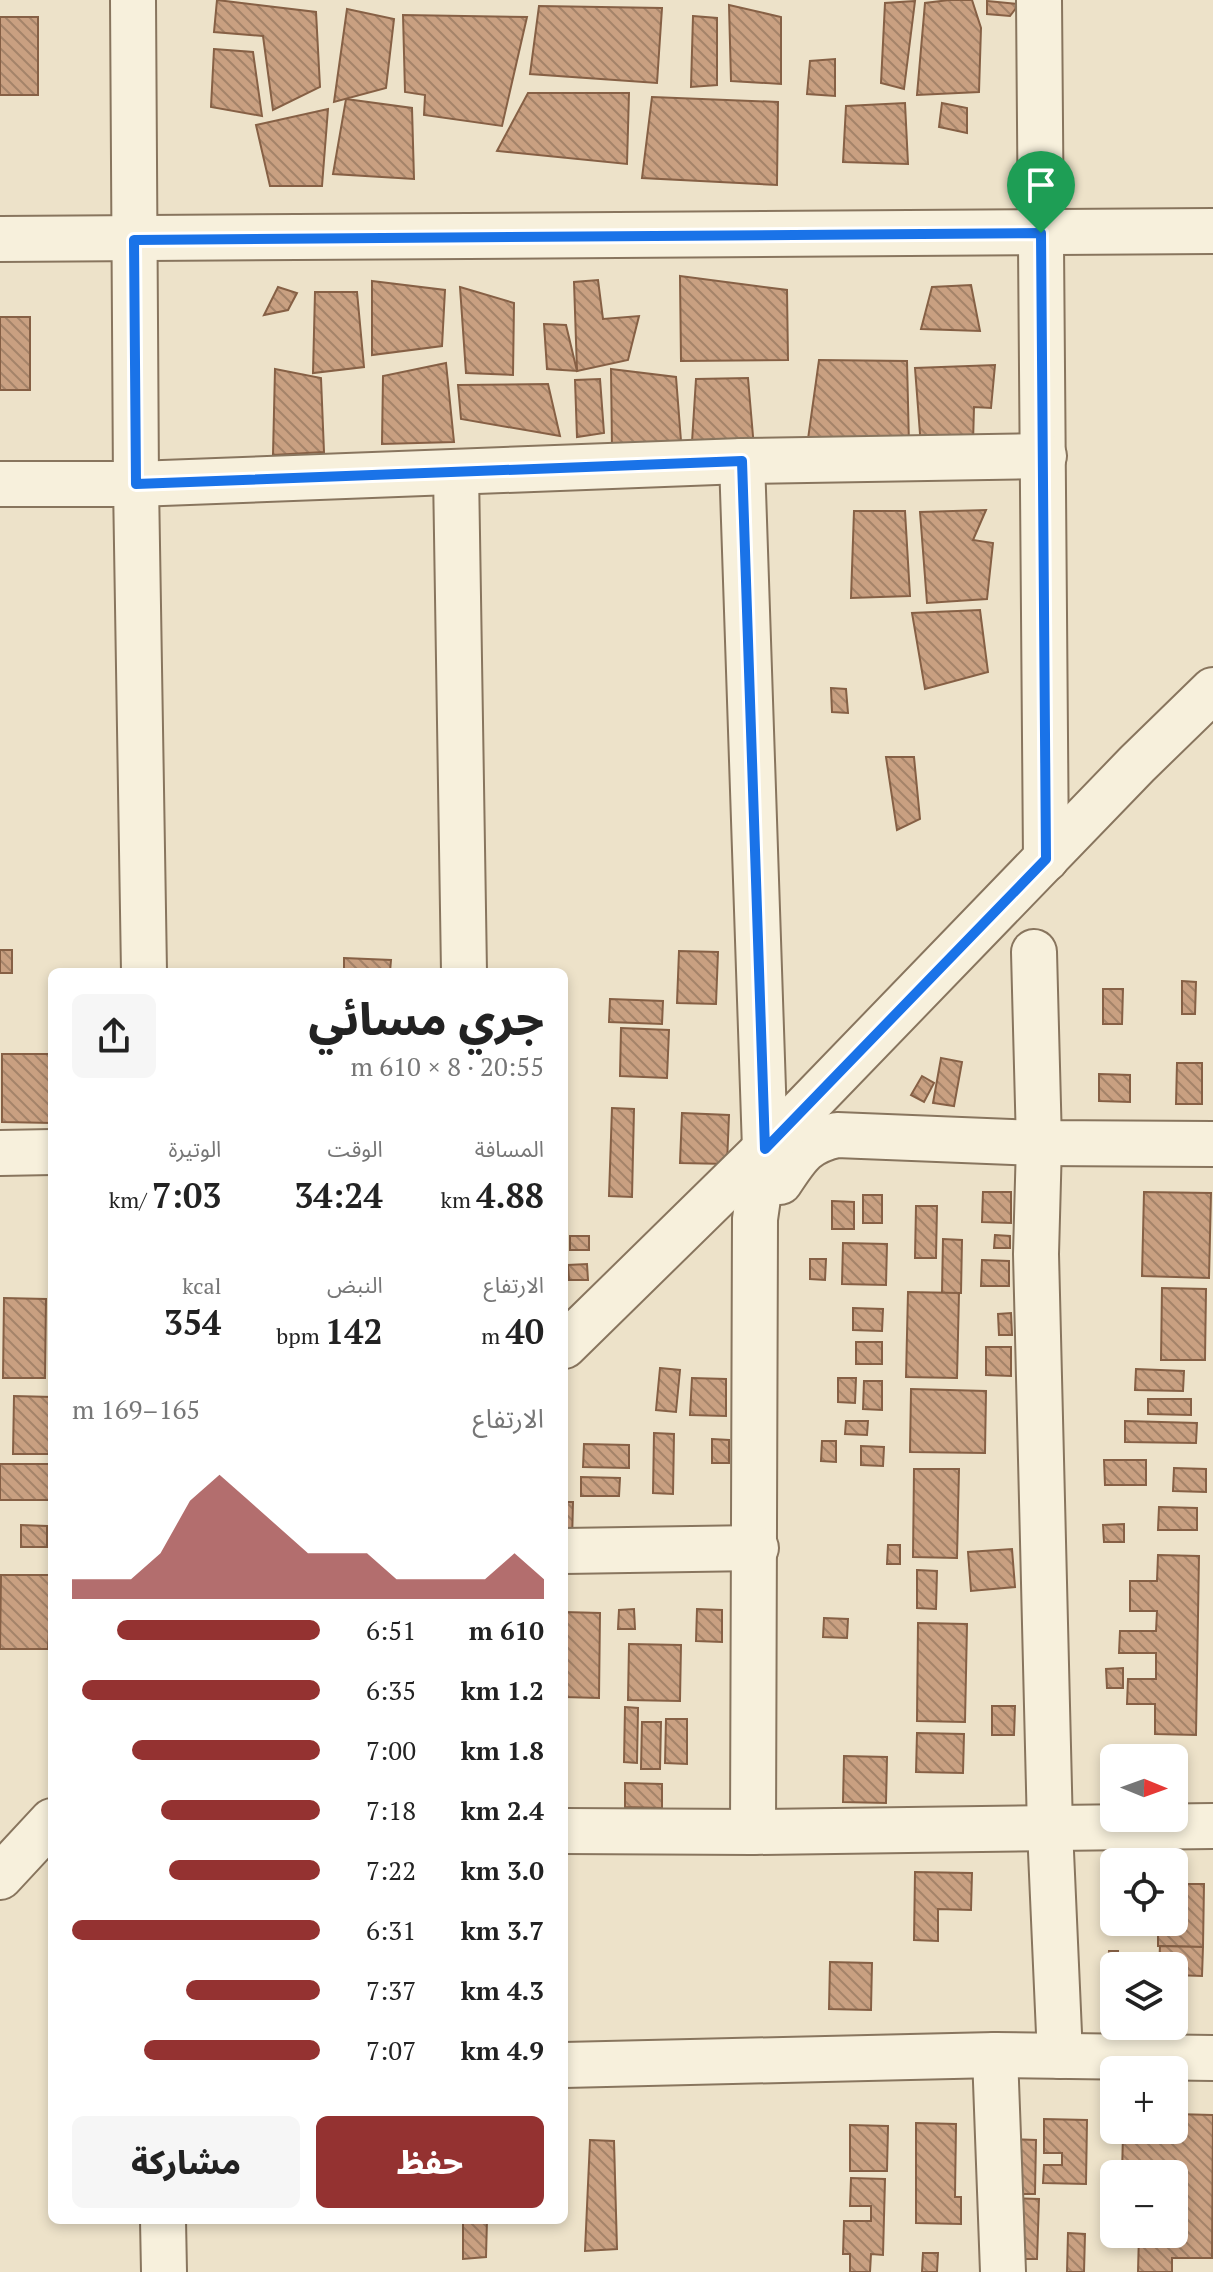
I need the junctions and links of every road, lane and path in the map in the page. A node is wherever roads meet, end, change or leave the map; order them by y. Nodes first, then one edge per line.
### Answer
1 (133, 0) edge
2 (1039, 0) edge
3 (1213, 231) edge
4 (1041, 233) junction
5 (0, 239) edge
6 (134, 240) junction
7 (1044, 456) junction
8 (742, 461) junction
9 (456, 472) junction
10 (0, 484) edge
11 (136, 484) junction
12 (1213, 690) edge
13 (1046, 859) junction
14 (1034, 952) dead end
15 (144, 968) edge
16 (464, 968) edge
17 (1039, 1143) junction
18 (1213, 1144) edge
19 (765, 1149) junction
20 (48, 1152) edge
21 (0, 1153) edge
22 (755, 1219) junction
23 (568, 1342) edge
24 (756, 1548) junction
25 (568, 1551) edge
26 (48, 1825) edge
27 (1213, 1826) edge
28 (1050, 1829) junction
29 (568, 1831) edge
30 (753, 1832) junction
31 (0, 1877) edge
32 (995, 2055) junction
33 (1060, 2056) junction
34 (1213, 2058) edge
35 (568, 2065) edge
36 (163, 2224) edge
37 (164, 2272) edge
38 (1003, 2272) edge

1 - 6 street
2 - 4 street
3 - 4 street
4 - 6 street
4 - 7 street
5 - 6 street
6 - 11 street
7 - 8 street
7 - 13 street
8 - 9 street
8 - 19 street
9 - 11 street
9 - 16 street
10 - 11 street
11 - 15 street
12 - 13 street
13 - 19 street
14 - 17 street
17 - 18 street
17 - 22 street
17 - 28 street
19 - 22 street
19 - 23 street
20 - 21 street
22 - 24 street
24 - 25 street
24 - 30 street
26 - 31 street
27 - 28 street
28 - 30 street
28 - 33 street
29 - 30 street
32 - 33 street
32 - 35 street
32 - 38 street
33 - 34 street
36 - 37 street

